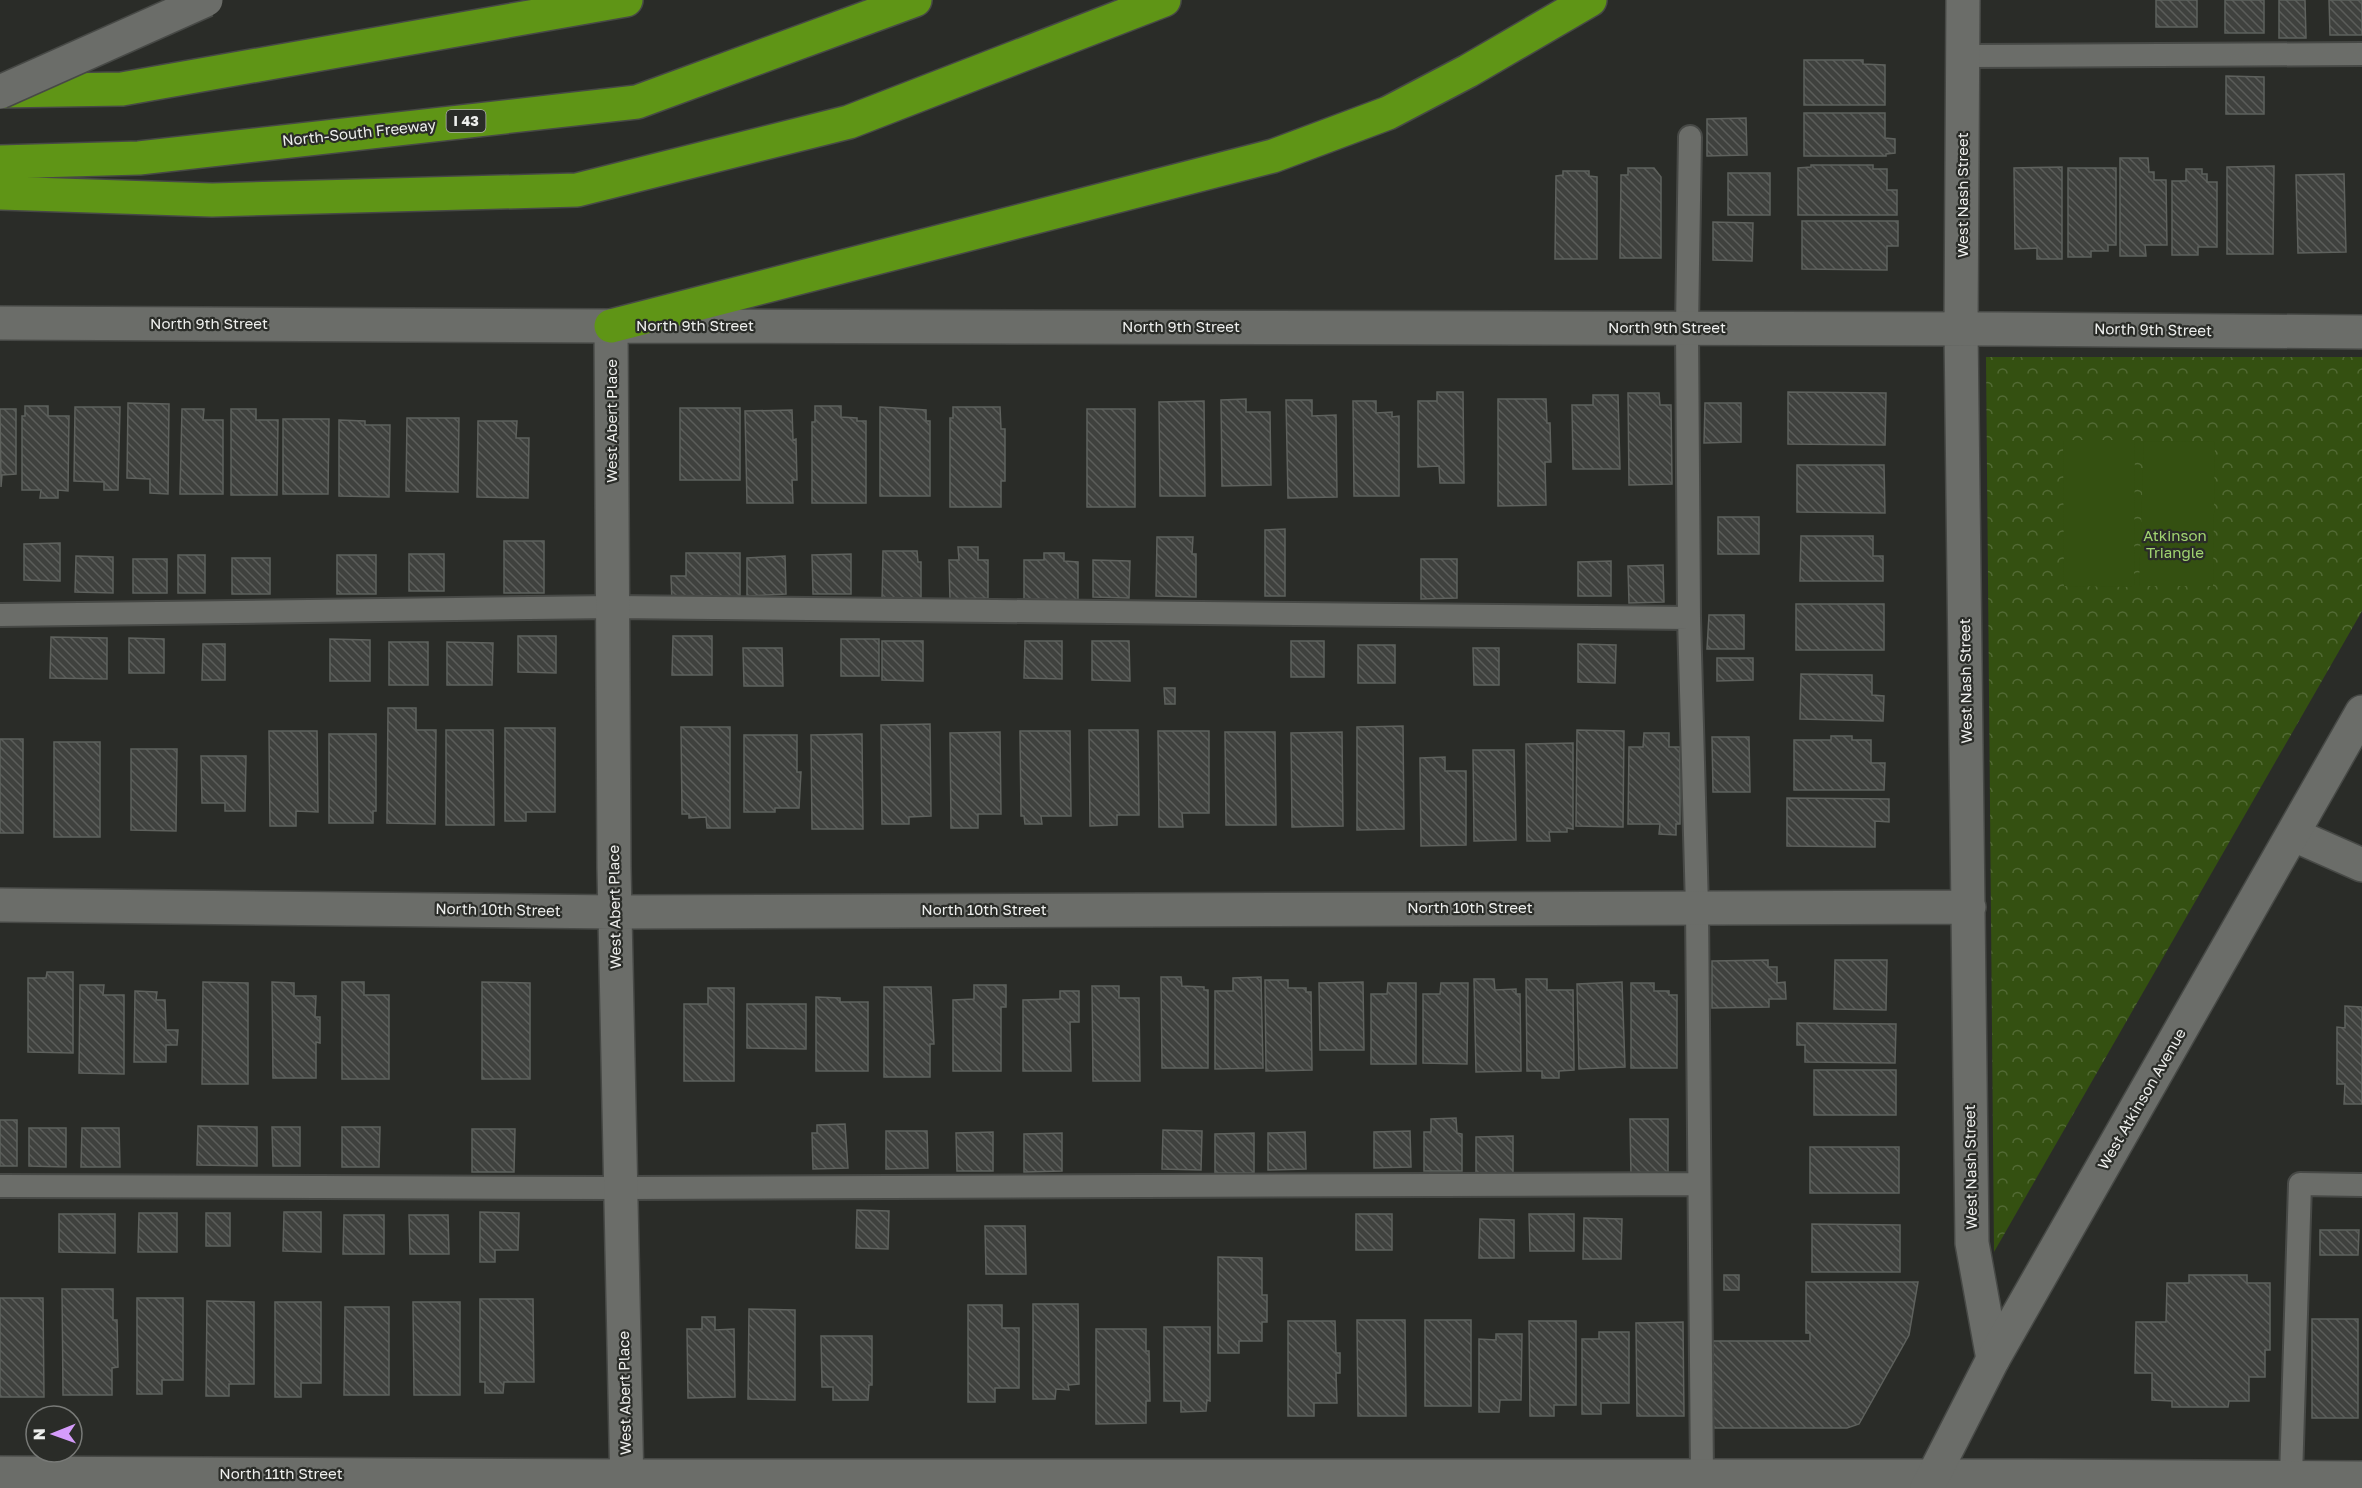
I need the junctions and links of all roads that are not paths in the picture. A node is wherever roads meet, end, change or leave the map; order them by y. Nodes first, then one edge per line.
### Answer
1 (206, 0) edge
2 (626, 0) edge
3 (915, 0) edge
4 (1164, 0) edge
5 (1590, 0) edge
6 (1963, 0) edge
7 (2362, 54) edge
8 (1963, 56) junction
9 (0, 91) edge
10 (1690, 137) dead end
11 (0, 162) edge
12 (0, 193) edge
13 (0, 323) edge
14 (611, 326) junction
15 (1687, 328) junction
16 (1961, 329) junction
17 (2362, 332) edge
18 (613, 607) junction
19 (0, 615) edge
20 (1689, 618) junction
21 (2362, 712) edge
22 (2294, 835) junction
23 (2362, 865) edge
24 (0, 905) edge
25 (1697, 907) junction
26 (1969, 907) junction
27 (615, 912) junction
28 (1699, 1184) junction
29 (2362, 1185) edge
30 (0, 1186) edge
31 (621, 1188) junction
32 (1993, 1359) junction
33 (0, 1473) edge
34 (1702, 1476) junction
35 (2292, 1477) junction
36 (2362, 1478) edge
37 (627, 1482) edge
38 (1930, 1482) edge
39 (2099, 1482) edge

1 - 9 street, bridge
2 - 9 highway
3 - 11 highway, North-South Freeway / I 43
4 - 12 highway
5 - 14 highway
6 - 8 street, West Nash Street
7 - 8 lane
8 - 16 street, West Nash Street
10 - 15 lane
13 - 14 street, North 9th Street
14 - 15 street, North 9th Street
14 - 18 street, West Abert Place
15 - 16 street, North 9th Street
15 - 20 lane
16 - 17 street, North 9th Street
16 - 26 street, West Nash Street
18 - 19 lane
18 - 20 lane
18 - 27 street, West Abert Place
20 - 25 lane
21 - 22 street, West Atkinson Avenue
22 - 23 street
22 - 32 street, West Atkinson Avenue
24 - 27 street, North 10th Street
25 - 26 street, North 10th Street
25 - 27 street, North 10th Street
25 - 28 lane
26 - 32 street, West Nash Street
27 - 31 street, West Abert Place
28 - 31 lane
28 - 34 lane
29 - 35 lane
30 - 31 lane
31 - 37 street, West Abert Place
32 - 38 street, West Atkinson Avenue
33 - 37 street, North 11th Street
34 - 37 street, North 11th Street
34 - 38 street, North 11th Street
35 - 36 street, North 11th Street
35 - 39 street, North 11th Street
38 - 39 street, North 11th Street

